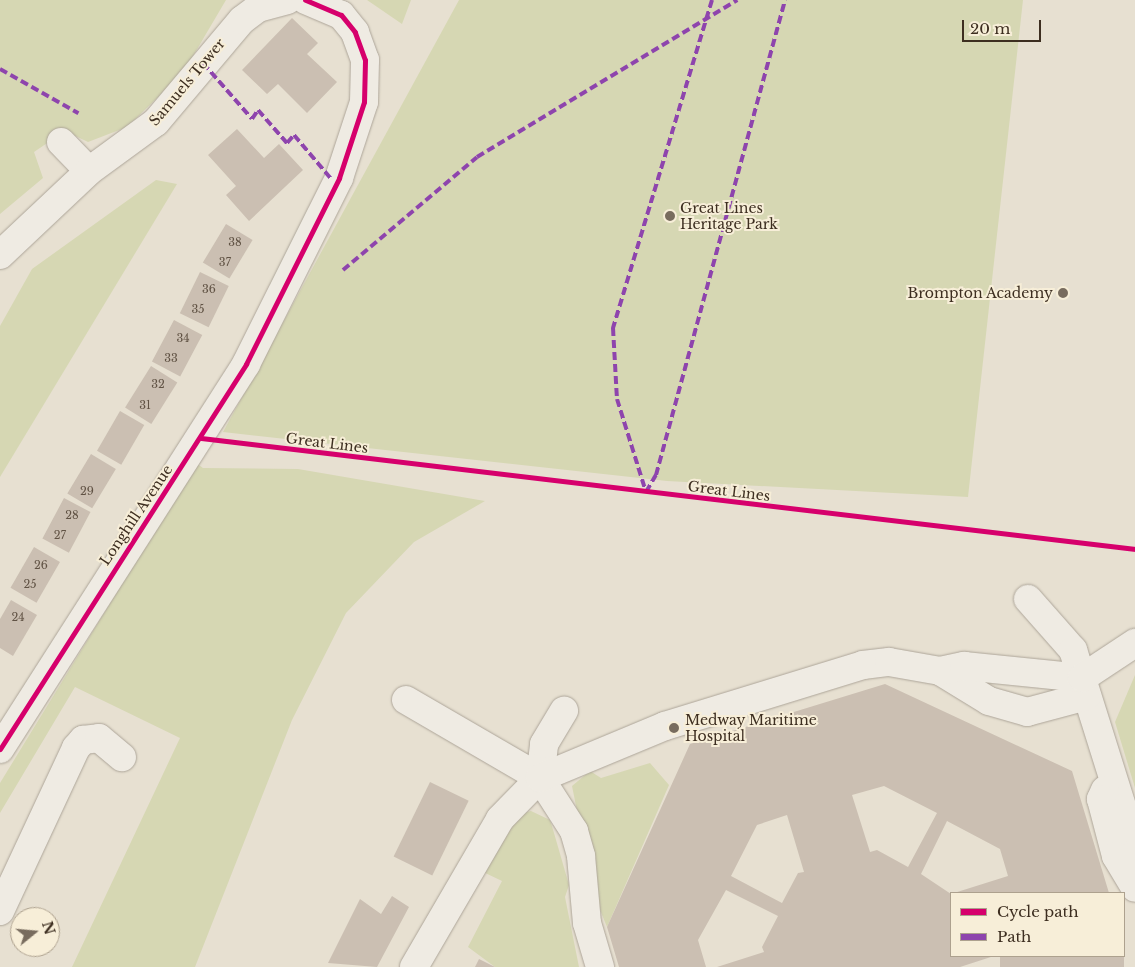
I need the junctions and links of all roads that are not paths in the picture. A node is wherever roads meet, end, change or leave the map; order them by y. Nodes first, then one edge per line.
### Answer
1 (287, 0) edge
2 (305, 0) edge
3 (61, 142) dead end
4 (89, 171) junction
5 (0, 255) edge
6 (1028, 599) dead end
7 (1135, 643) edge
8 (940, 672) junction
9 (1085, 687) junction
10 (406, 700) dead end
11 (564, 712) dead end
12 (0, 749) edge
13 (122, 756) dead end
14 (540, 778) junction
15 (1115, 784) junction
16 (1135, 848) edge
17 (1135, 888) edge
18 (0, 911) edge
19 (414, 967) edge
20 (600, 967) edge

1 - 4 street, Samuels Tower
2 - 12 street, Longhill Avenue
3 - 4 street
4 - 5 street, Samuels Tower
6 - 9 street
7 - 9 street
8 - 9 street
8 - 9 street
8 - 14 street
9 - 15 street
10 - 14 street
11 - 14 street
13 - 18 street
14 - 19 street
14 - 20 street
15 - 16 street
15 - 17 street

